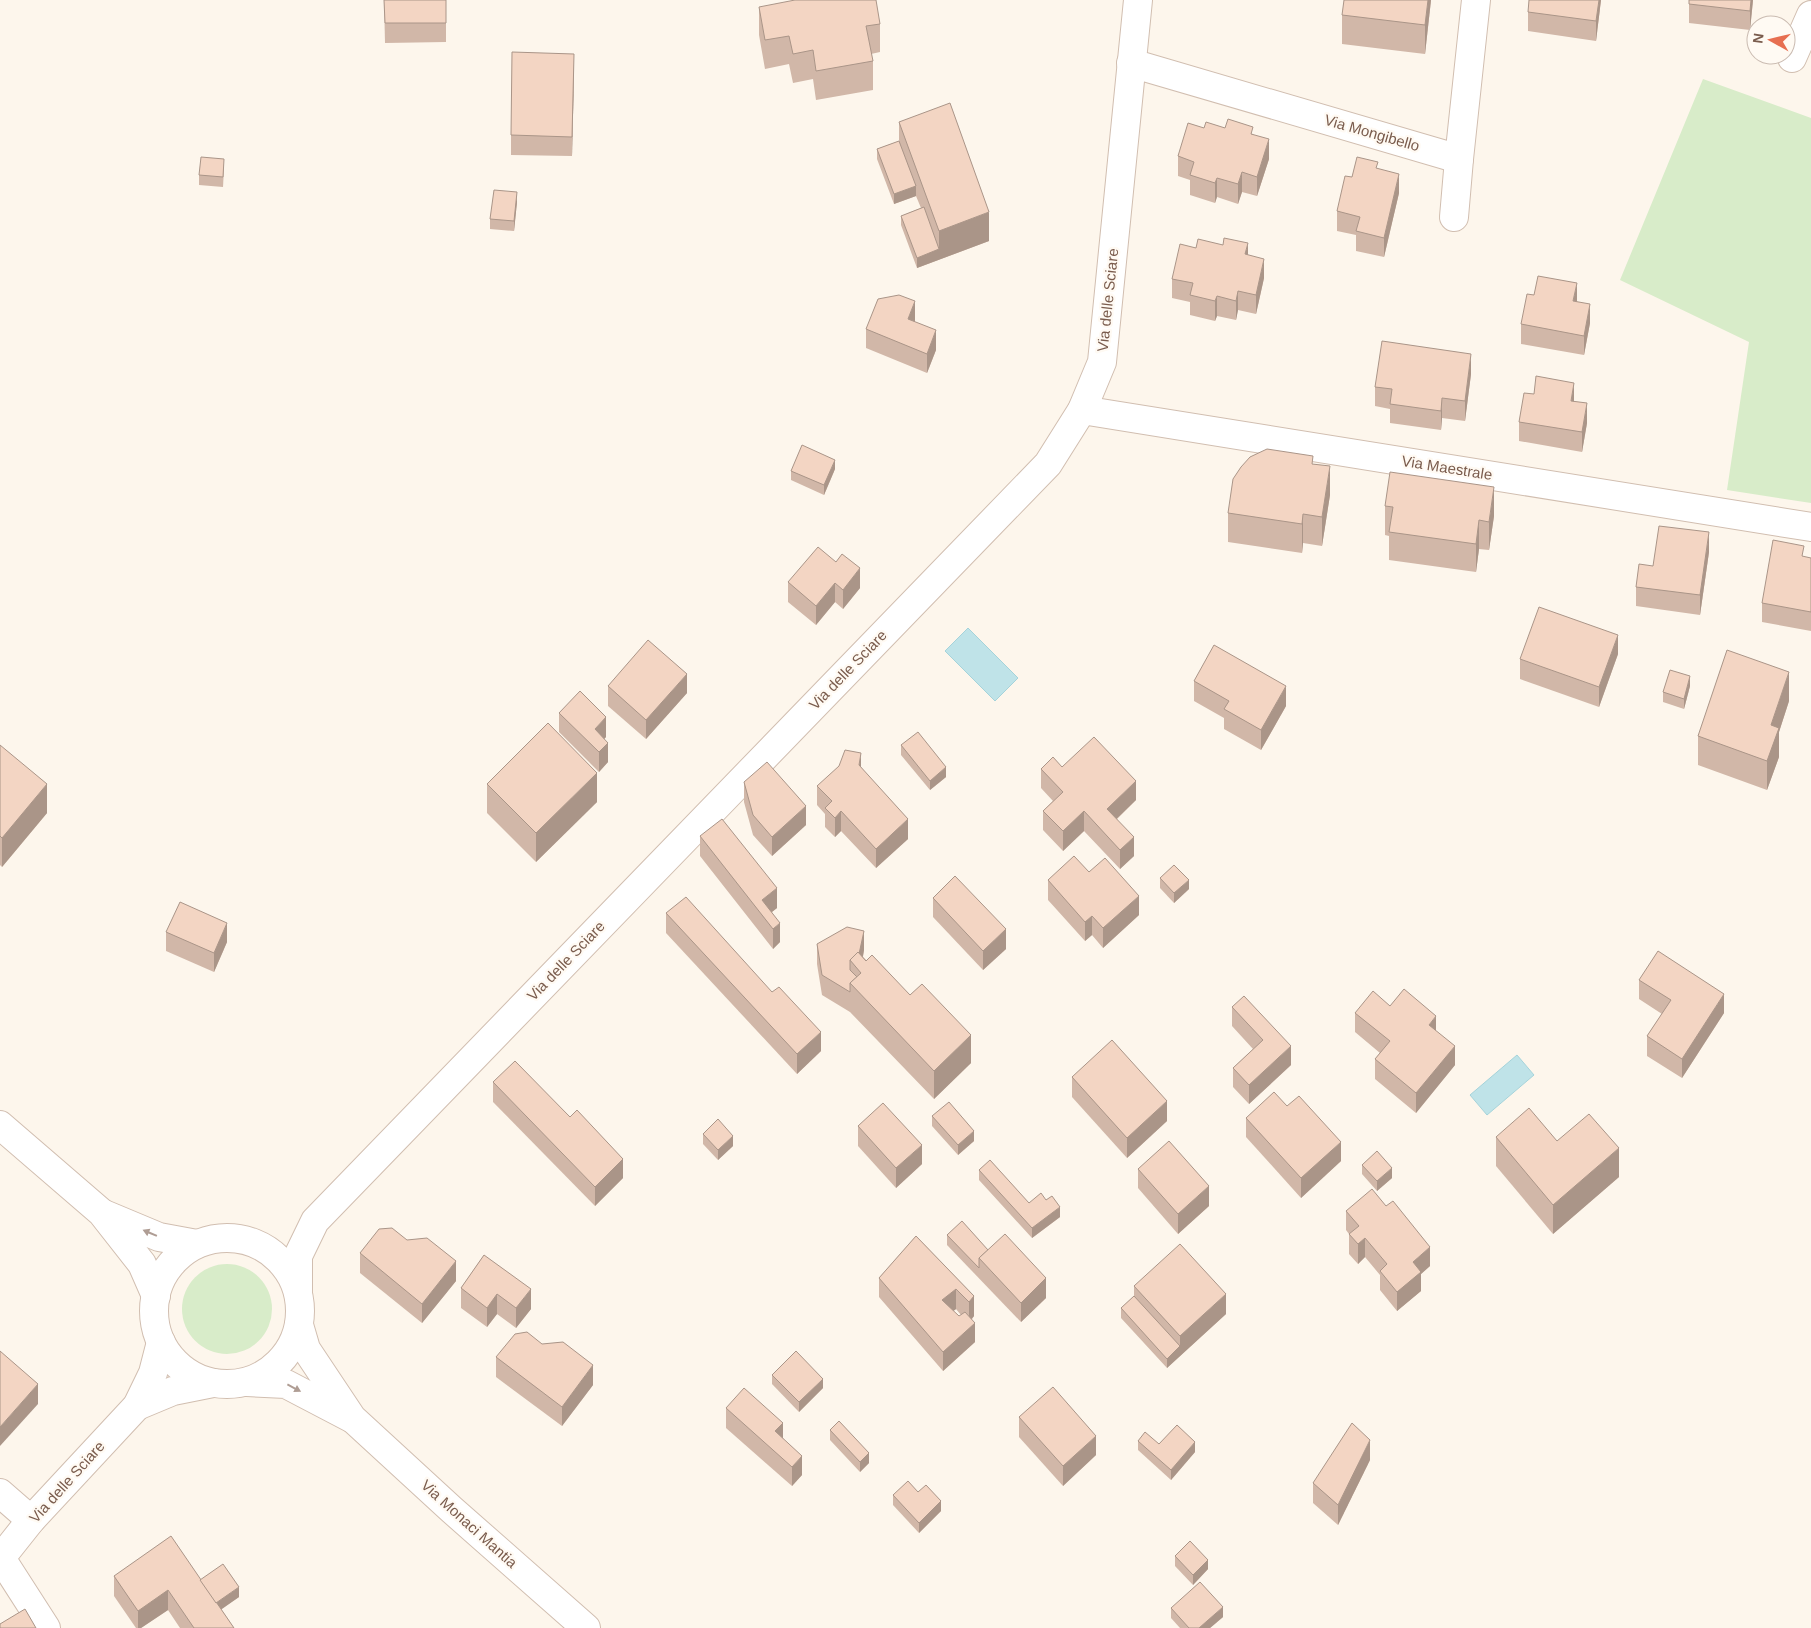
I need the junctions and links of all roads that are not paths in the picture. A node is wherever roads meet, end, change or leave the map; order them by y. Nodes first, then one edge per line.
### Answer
1 (1138, 0) edge
2 (1476, 0) edge
3 (1811, 15) edge
4 (1796, 49) edge
5 (1131, 63) junction
6 (1459, 158) junction
7 (1454, 217) dead end
8 (1082, 410) junction
9 (1811, 527) edge
10 (0, 1125) edge
11 (102, 1213) junction
12 (315, 1221) junction
13 (252, 1242) junction
14 (197, 1244) junction
15 (298, 1291) junction
16 (156, 1296) junction
17 (299, 1326) junction
18 (161, 1342) junction
19 (247, 1382) junction
20 (213, 1383) junction
21 (136, 1406) junction
22 (352, 1418) junction
23 (0, 1493) edge
24 (31, 1520) junction
25 (1, 1558) edge
26 (46, 1628) edge
27 (586, 1628) edge

1 - 5 street, Via delle Sciare
2 - 6 street
3 - 4 street
5 - 6 street, Via Mongibello
5 - 8 street, Via delle Sciare
6 - 7 street
8 - 9 street, Via Maestrale
8 - 12 street, Via delle Sciare
10 - 11 street
14 -> 11 street
11 - 16 street
12 - 13 street, Via delle Sciare
12 - 15 street, Via delle Sciare
13 - 14 street
13 - 15 street
14 - 16 street
15 - 17 street
16 - 18 street
17 - 19 street
17 - 22 street, Via Monaci Mantia
18 - 20 street
18 - 21 street, Via delle Sciare
19 - 20 street
19 -> 22 street, Via Monaci Mantia
20 - 21 street, Via delle Sciare
21 - 24 street, Via delle Sciare
22 - 27 street, Via Monaci Mantia
23 - 24 street
24 - 25 street, Via delle Sciare
25 - 26 street

